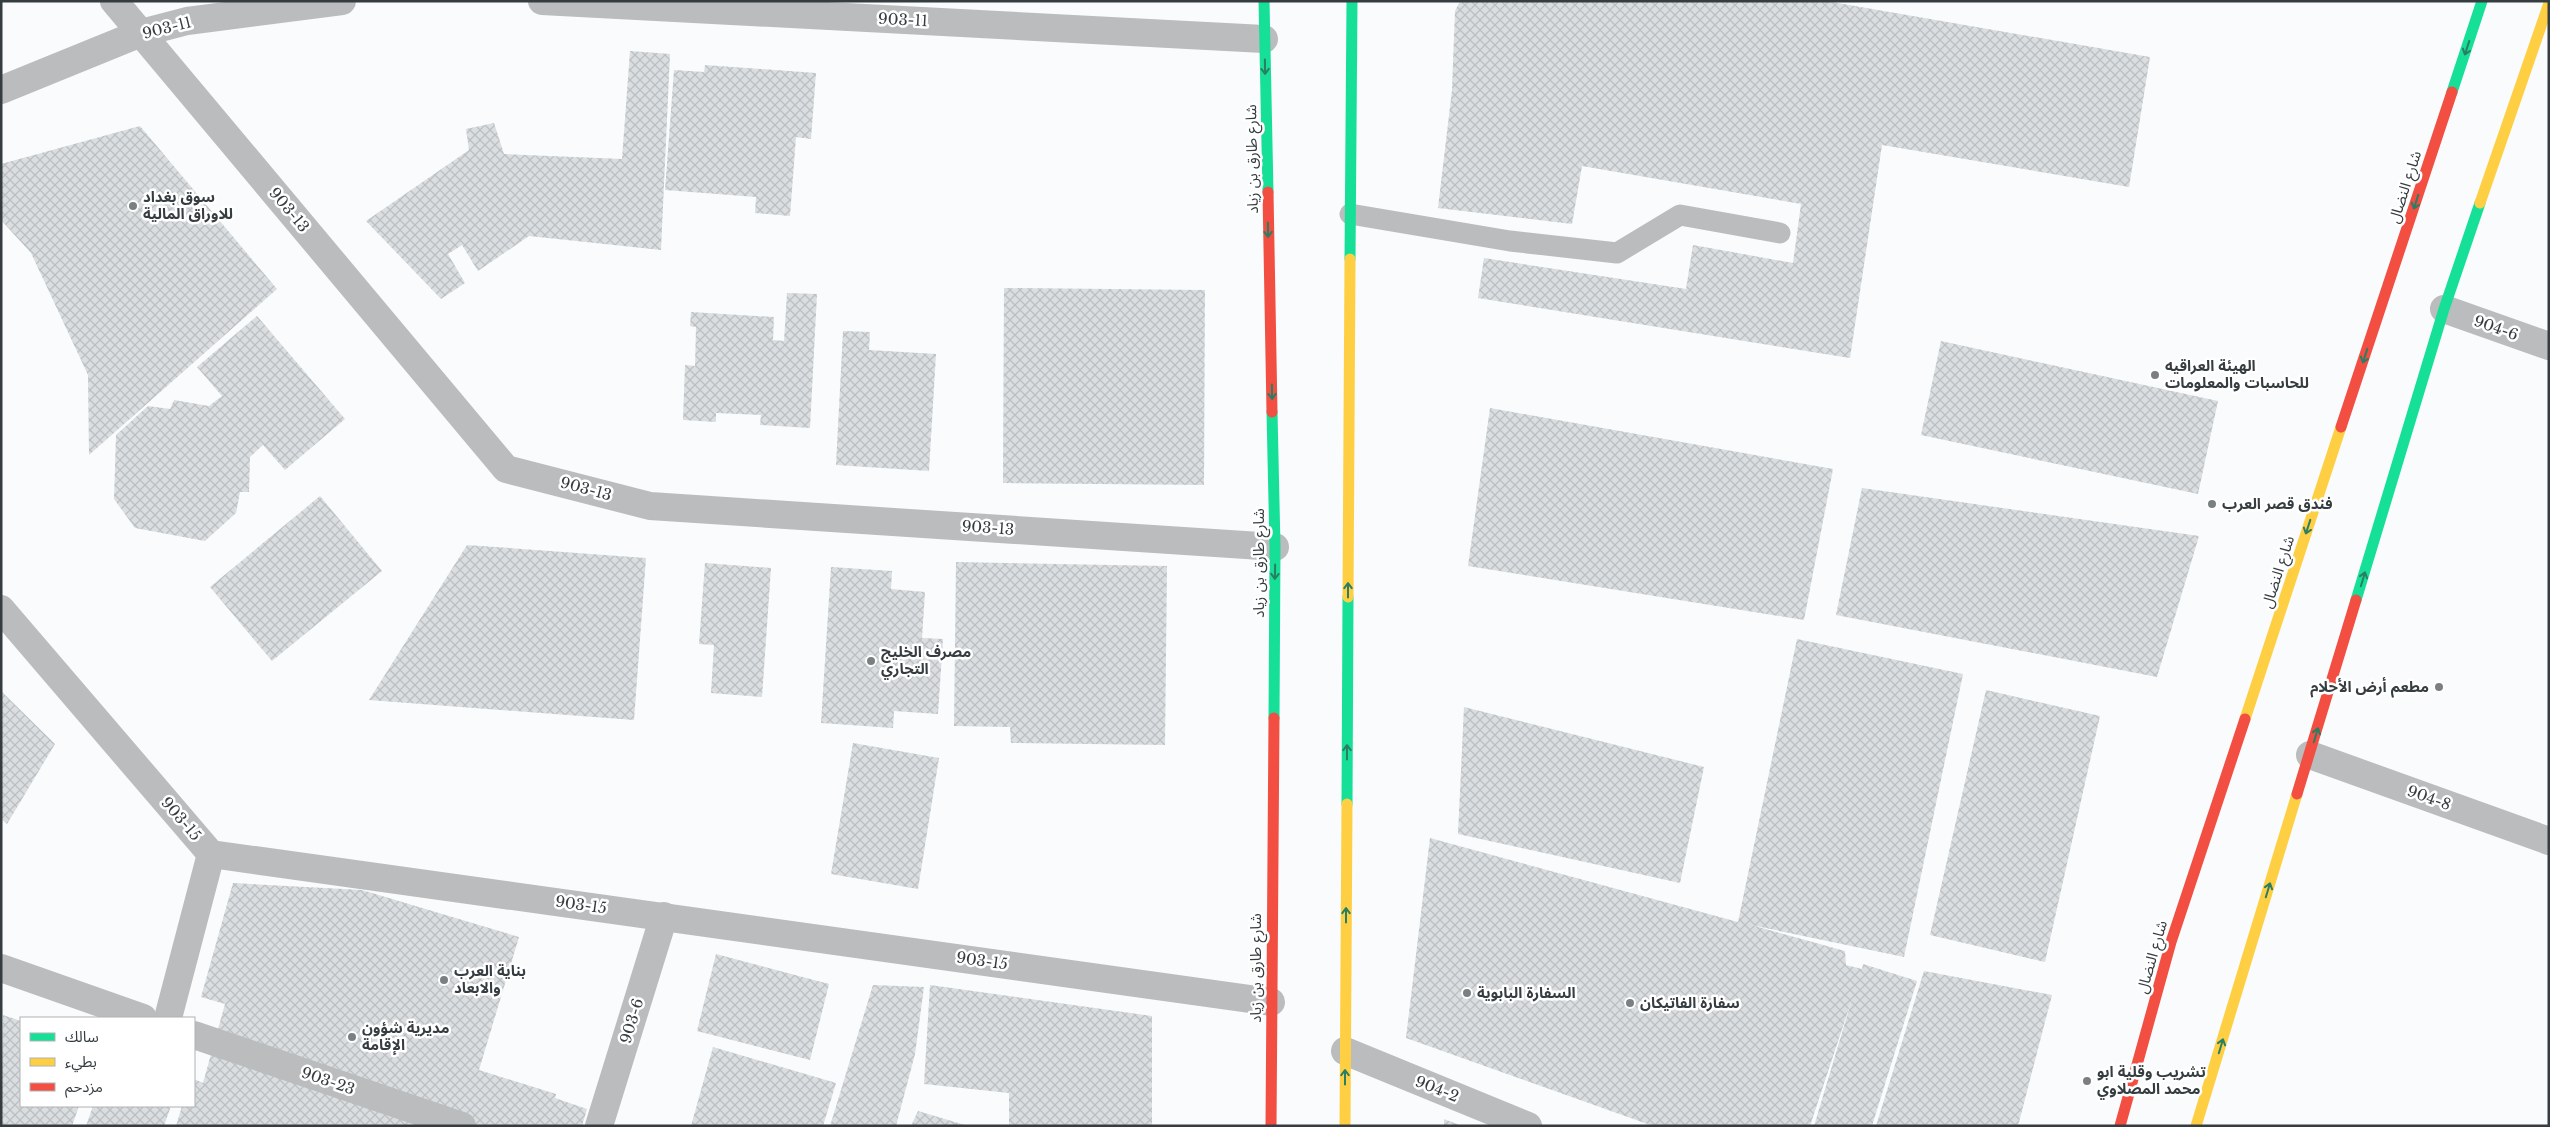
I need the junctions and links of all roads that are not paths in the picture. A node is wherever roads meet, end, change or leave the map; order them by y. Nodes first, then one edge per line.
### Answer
1 (114, 1) edge
2 (342, 1) edge
3 (542, 1) edge
4 (1264, 1) edge
5 (1352, 1) edge
6 (2482, 1) edge
7 (2549, 2) edge
8 (188, 11) edge
9 (140, 33) junction
10 (1264, 39) junction
11 (1, 90) edge
12 (1350, 214) junction
13 (1780, 233) dead end
14 (2444, 309) junction
15 (2549, 346) edge
16 (1275, 547) junction
17 (1, 609) edge
18 (2310, 755) junction
19 (2549, 841) edge
20 (211, 854) junction
21 (664, 916) junction
22 (1, 968) edge
23 (1271, 1002) junction
24 (140, 1017) edge
25 (168, 1017) edge
26 (195, 1035) edge
27 (1345, 1051) junction
28 (462, 1126) edge
29 (599, 1126) edge
30 (1271, 1126) edge
31 (1345, 1126) edge
32 (1528, 1126) edge
33 (2120, 1126) edge
34 (2196, 1126) edge

1 - 9 street, 903-13
2 - 8 street, 903-11
3 - 10 street, 903-11
4 - 10 main road, شارع طارق بن زياد
5 - 12 main road
6 -> 33 main road, شارع النضال
7 - 14 main road
8 - 9 street, 903-11
9 - 11 street, 903-11
9 - 16 street, 903-13
10 -> 16 main road, شارع طارق بن زياد
12 - 13 lane
27 -> 12 main road
14 - 15 street, 904-6
18 -> 14 main road
16 -> 23 main road, شارع طارق بن زياد
17 - 20 street, 903-15
18 - 19 street, 904-8
34 -> 18 main road
20 - 21 street, 903-15
20 - 25 street
21 - 23 street, 903-15
21 - 29 street, 903-6
22 - 24 street
23 - 30 main road, شارع طارق بن زياد
26 - 28 street, 903-23
31 -> 27 main road
27 - 32 street, 904-2

